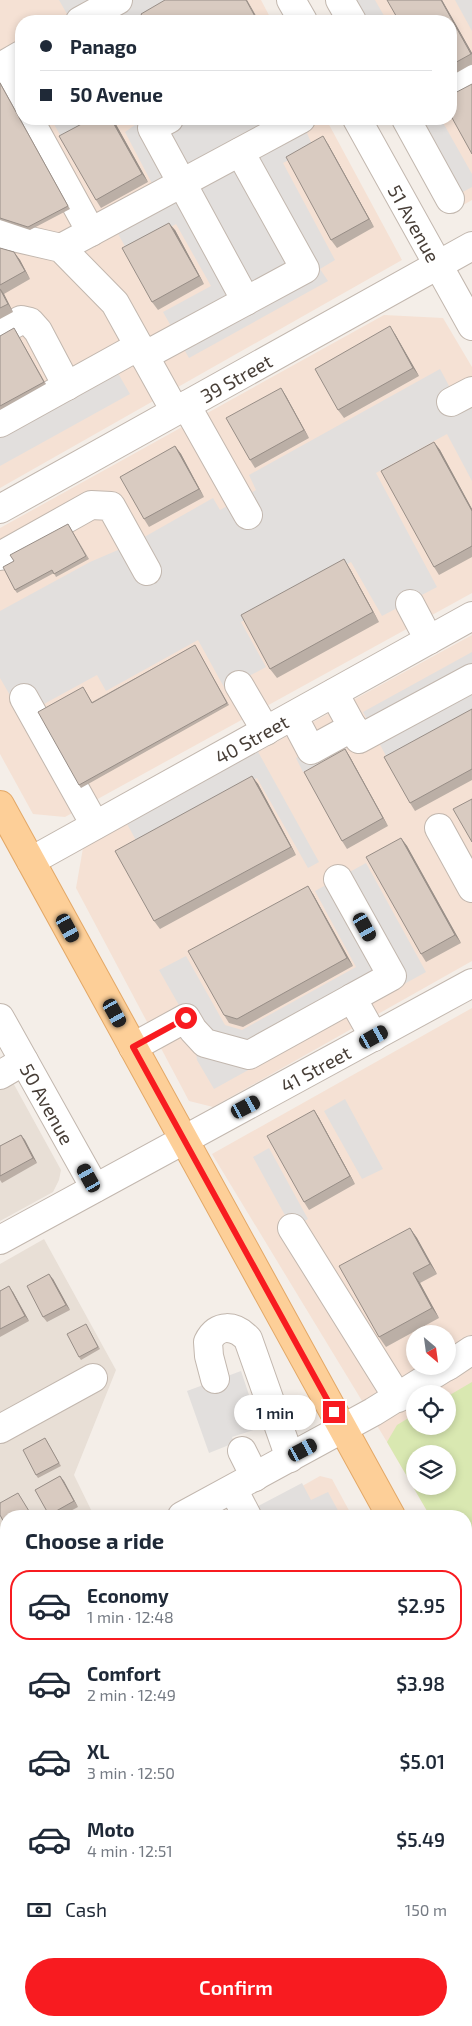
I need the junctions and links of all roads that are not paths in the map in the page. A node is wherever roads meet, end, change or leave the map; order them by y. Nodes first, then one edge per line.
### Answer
1 (118, 0) edge
2 (291, 0) edge
3 (340, 0) edge
4 (91, 15) edge
5 (300, 15) edge
6 (349, 15) edge
7 (15, 58) edge
8 (472, 79) edge
9 (457, 87) edge
10 (15, 91) edge
11 (35, 125) edge
12 (158, 125) edge
13 (284, 125) edge
14 (375, 125) edge
15 (409, 125) edge
16 (362, 128) edge
17 (240, 152) junction
18 (182, 183) junction
19 (450, 198) dead end
20 (91, 232) junction
21 (0, 234) edge
22 (472, 246) edge
23 (61, 248) junction
24 (438, 265) junction
25 (246, 301) junction
26 (472, 326) edge
27 (0, 332) edge
28 (141, 351) junction
29 (67, 386) junction
30 (180, 408) junction
31 (0, 423) edge
32 (0, 509) edge
33 (248, 515) dead end
34 (0, 556) edge
35 (147, 571) dead end
36 (410, 604) dead end
37 (472, 616) edge
38 (430, 640) junction
39 (472, 678) edge
40 (239, 685) dead end
41 (334, 692) junction
42 (24, 698) dead end
43 (293, 716) junction
44 (353, 727) junction
45 (266, 731) junction
46 (0, 805) edge
47 (95, 825) junction
48 (439, 828) dead end
49 (31, 860) junction
50 (338, 878) dead end
51 (472, 888) edge
52 (472, 984) edge
53 (352, 998) junction
54 (0, 1018) edge
55 (374, 1037) junction
56 (133, 1047) junction
57 (24, 1061) junction
58 (0, 1074) edge
59 (184, 1139) junction
60 (95, 1188) junction
61 (292, 1228) dead end
62 (0, 1240) edge
63 (472, 1350) edge
64 (456, 1360) edge
65 (433, 1375) edge
66 (93, 1378) dead end
67 (215, 1380) dead end
68 (398, 1398) junction
69 (0, 1429) edge
70 (343, 1429) junction
71 (242, 1451) dead end
72 (290, 1458) junction
73 (244, 1483) junction
74 (193, 1510) edge
75 (246, 1510) edge
76 (388, 1510) edge

1 - 4 street
2 - 5 street
3 - 6 street
7 - 10 street
8 - 9 street
11 - 20 street
12 - 18 street
13 - 17 street
14 - 16 street
15 - 19 street
16 - 24 street, 51 Avenue
17 - 18 street
17 - 25 street
18 - 20 street
18 - 25 street
20 - 23 street
21 - 23 street
22 - 24 street, 39 Street
23 - 28 street
24 - 26 street, 51 Avenue
24 - 30 street, 39 Street
25 - 28 street
27 - 29 street
28 - 29 street
28 - 30 street
29 - 31 street
30 - 32 street, 39 Street
30 - 33 street
34 - 35 street
36 - 38 street
37 - 38 street, 40 Street
38 - 41 street, 40 Street
39 - 44 street
40 - 45 street
41 - 43 street, 40 Street
41 - 44 street
42 - 47 street
43 - 44 street
43 - 45 street, 40 Street
45 - 47 street, 40 Street
46 - 49 main road
47 - 49 street, 40 Street
48 - 51 street
49 - 56 main road
50 - 53 street
52 - 55 street, 41 Street
53 - 55 street
53 - 56 street
54 - 57 street, 50 Avenue
55 - 59 street, 41 Street
56 - 59 main road
57 - 58 street
57 - 60 street, 50 Avenue
59 - 60 street, 41 Street
59 - 70 main road
60 - 62 street, 41 Street
61 - 68 street
63 - 64 street
65 - 68 street
66 - 69 street
67 - 72 street
68 - 70 street
70 - 72 street
70 - 76 main road
71 - 73 street
72 - 73 street
73 - 74 street
73 - 75 street

